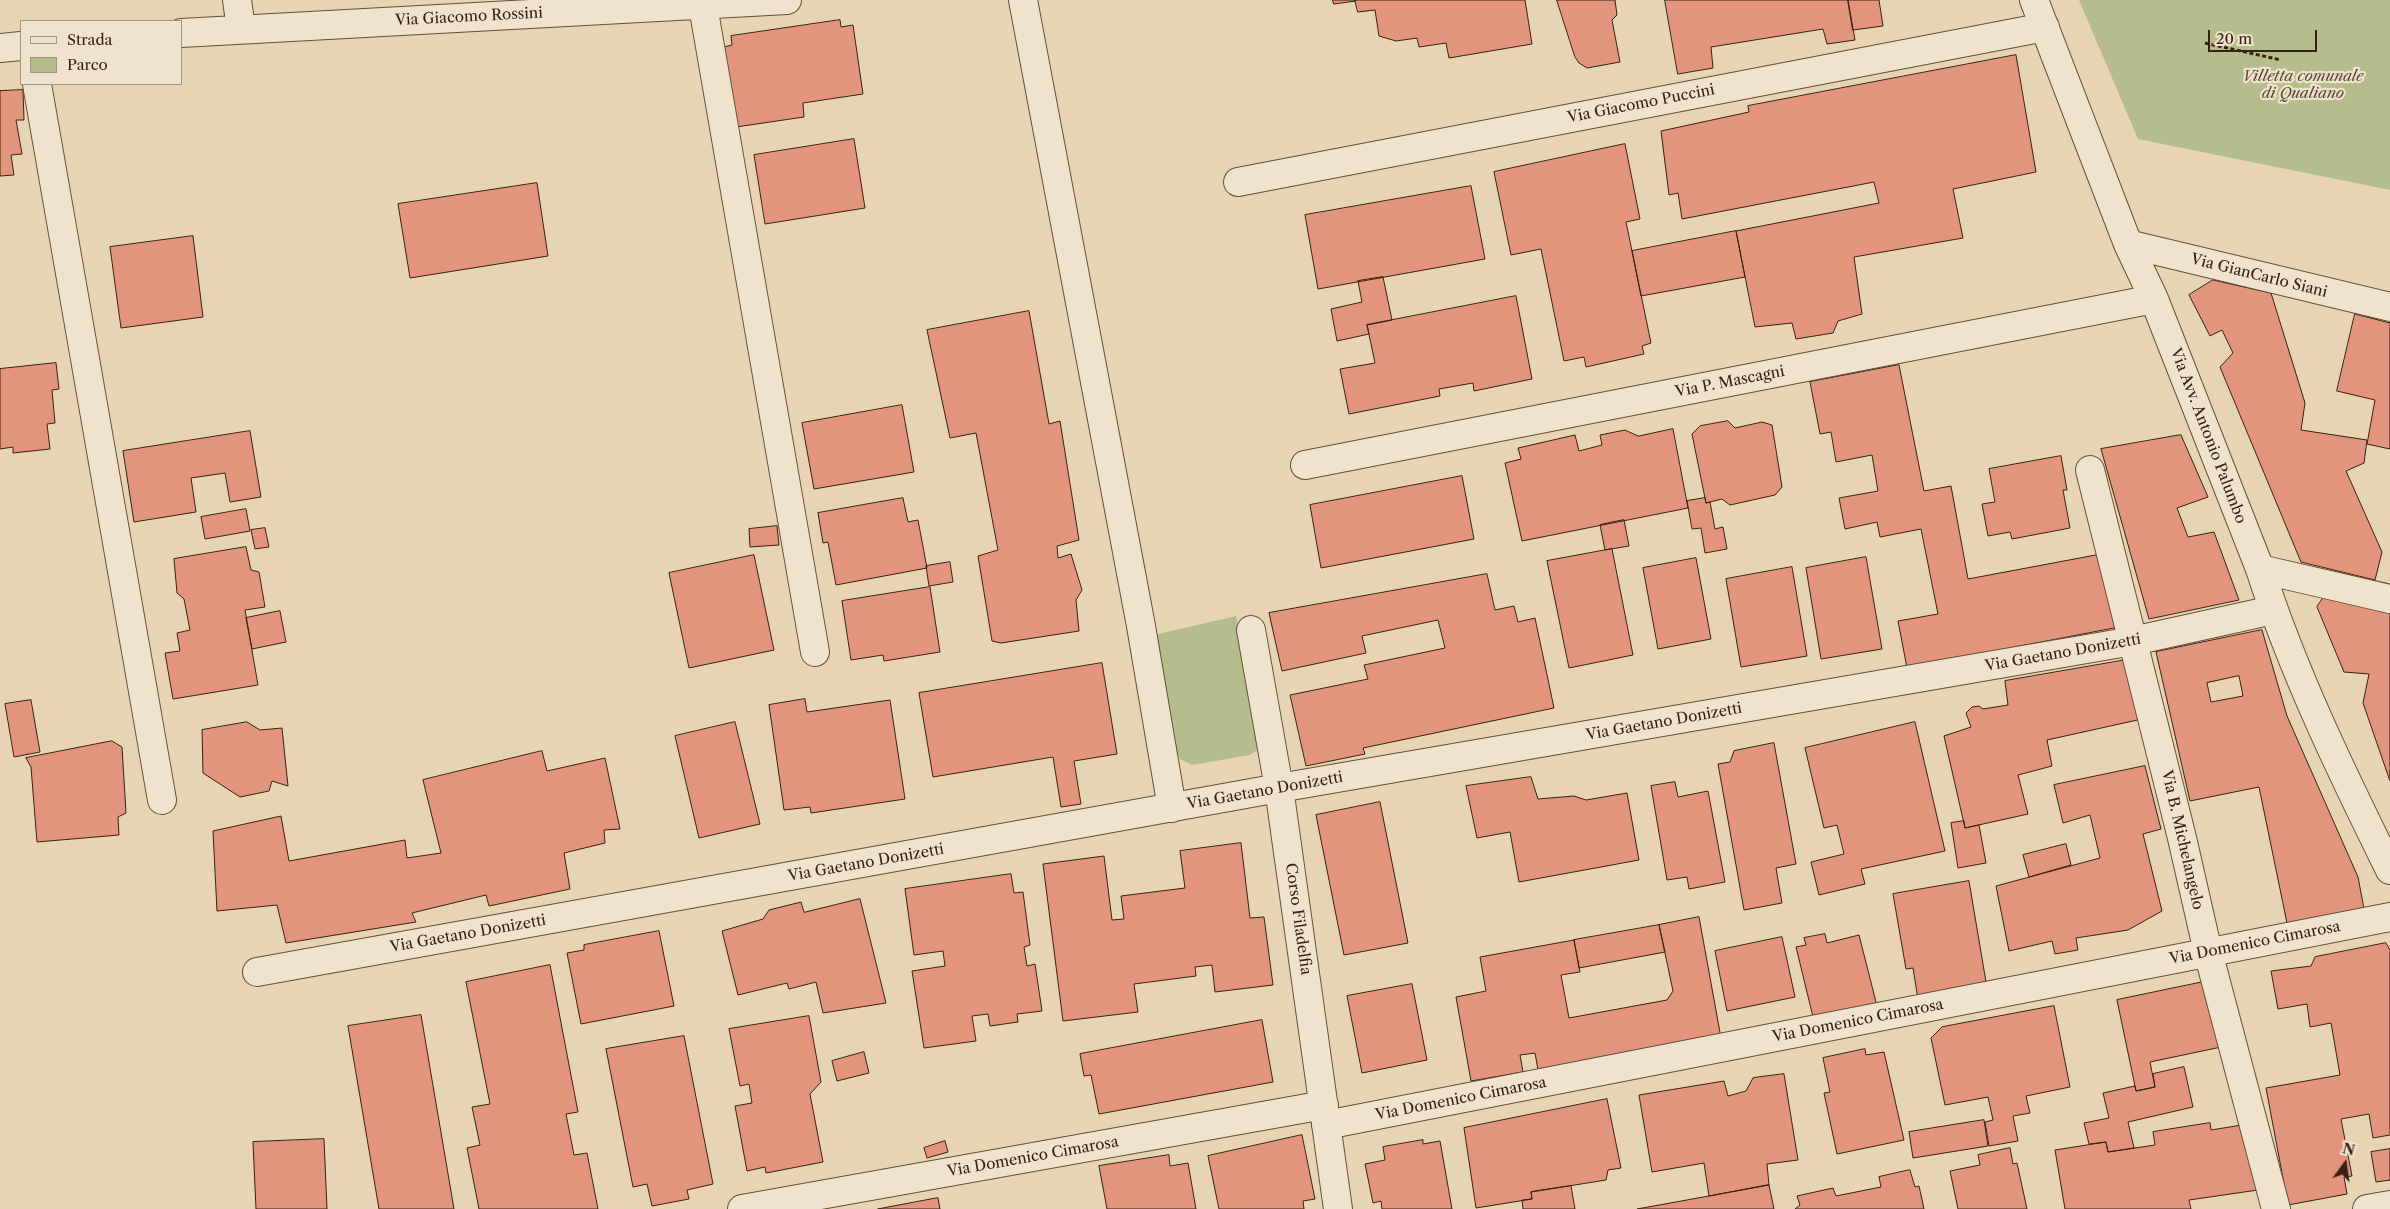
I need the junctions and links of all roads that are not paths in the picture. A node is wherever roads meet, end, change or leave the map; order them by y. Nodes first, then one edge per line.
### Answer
1 (237, 0) edge
2 (787, 0) edge
3 (1022, 0) edge
4 (2034, 0) edge
5 (703, 6) junction
6 (2044, 27) junction
7 (241, 29) junction
8 (182, 33) edge
9 (20, 46) edge
10 (0, 48) edge
11 (38, 85) edge
12 (1238, 182) dead end
13 (2128, 244) junction
14 (2154, 299) junction
15 (2390, 307) edge
16 (1304, 465) dead end
17 (2090, 470) dead end
18 (2260, 569) junction
19 (2390, 599) edge
20 (2273, 610) junction
21 (1251, 630) dead end
22 (2133, 641) junction
23 (815, 652) dead end
24 (1279, 788) junction
25 (162, 800) dead end
26 (1172, 808) junction
27 (2390, 870) edge
28 (2390, 917) edge
29 (2208, 952) junction
30 (256, 972) dead end
31 (1325, 1115) junction
32 (2390, 1205) edge
33 (742, 1209) edge
34 (1338, 1209) edge
35 (2276, 1209) edge
36 (2367, 1209) edge

1 - 7 street
2 - 5 street, Via Giacomo Rossini
3 - 26 street
4 - 6 street, Via Avv. Antonio Palumbo
5 - 7 street, Via Giacomo Rossini
5 - 23 street
6 - 12 street, Via Giacomo Puccini
6 - 13 street, Via Avv. Antonio Palumbo
7 - 8 street, Via Giacomo Rossini
9 - 10 street
11 - 25 street
13 - 14 street, Via Avv. Antonio Palumbo
13 - 15 street, Via GianCarlo Siani
14 - 16 street, Via P. Mascagni
14 - 18 street, Via Avv. Antonio Palumbo
17 - 22 street, Via B. Michelangelo
18 - 19 street
18 - 20 street, Via Avv. Antonio Palumbo
20 - 22 street, Via Gaetano Donizetti
20 - 27 street, Via Avv. Antonio Palumbo
21 - 24 street, Corso Filadelfia
22 - 24 street, Via Gaetano Donizetti
22 - 29 street, Via B. Michelangelo
24 - 26 street, Via Gaetano Donizetti
24 - 31 street, Corso Filadelfia
26 - 30 street, Via Gaetano Donizetti
28 - 29 street, Via Domenico Cimarosa
29 - 31 street, Via Domenico Cimarosa
29 - 35 street, Via B. Michelangelo
31 - 33 street, Via Domenico Cimarosa
31 - 34 street, Corso Filadelfia
32 - 36 street

